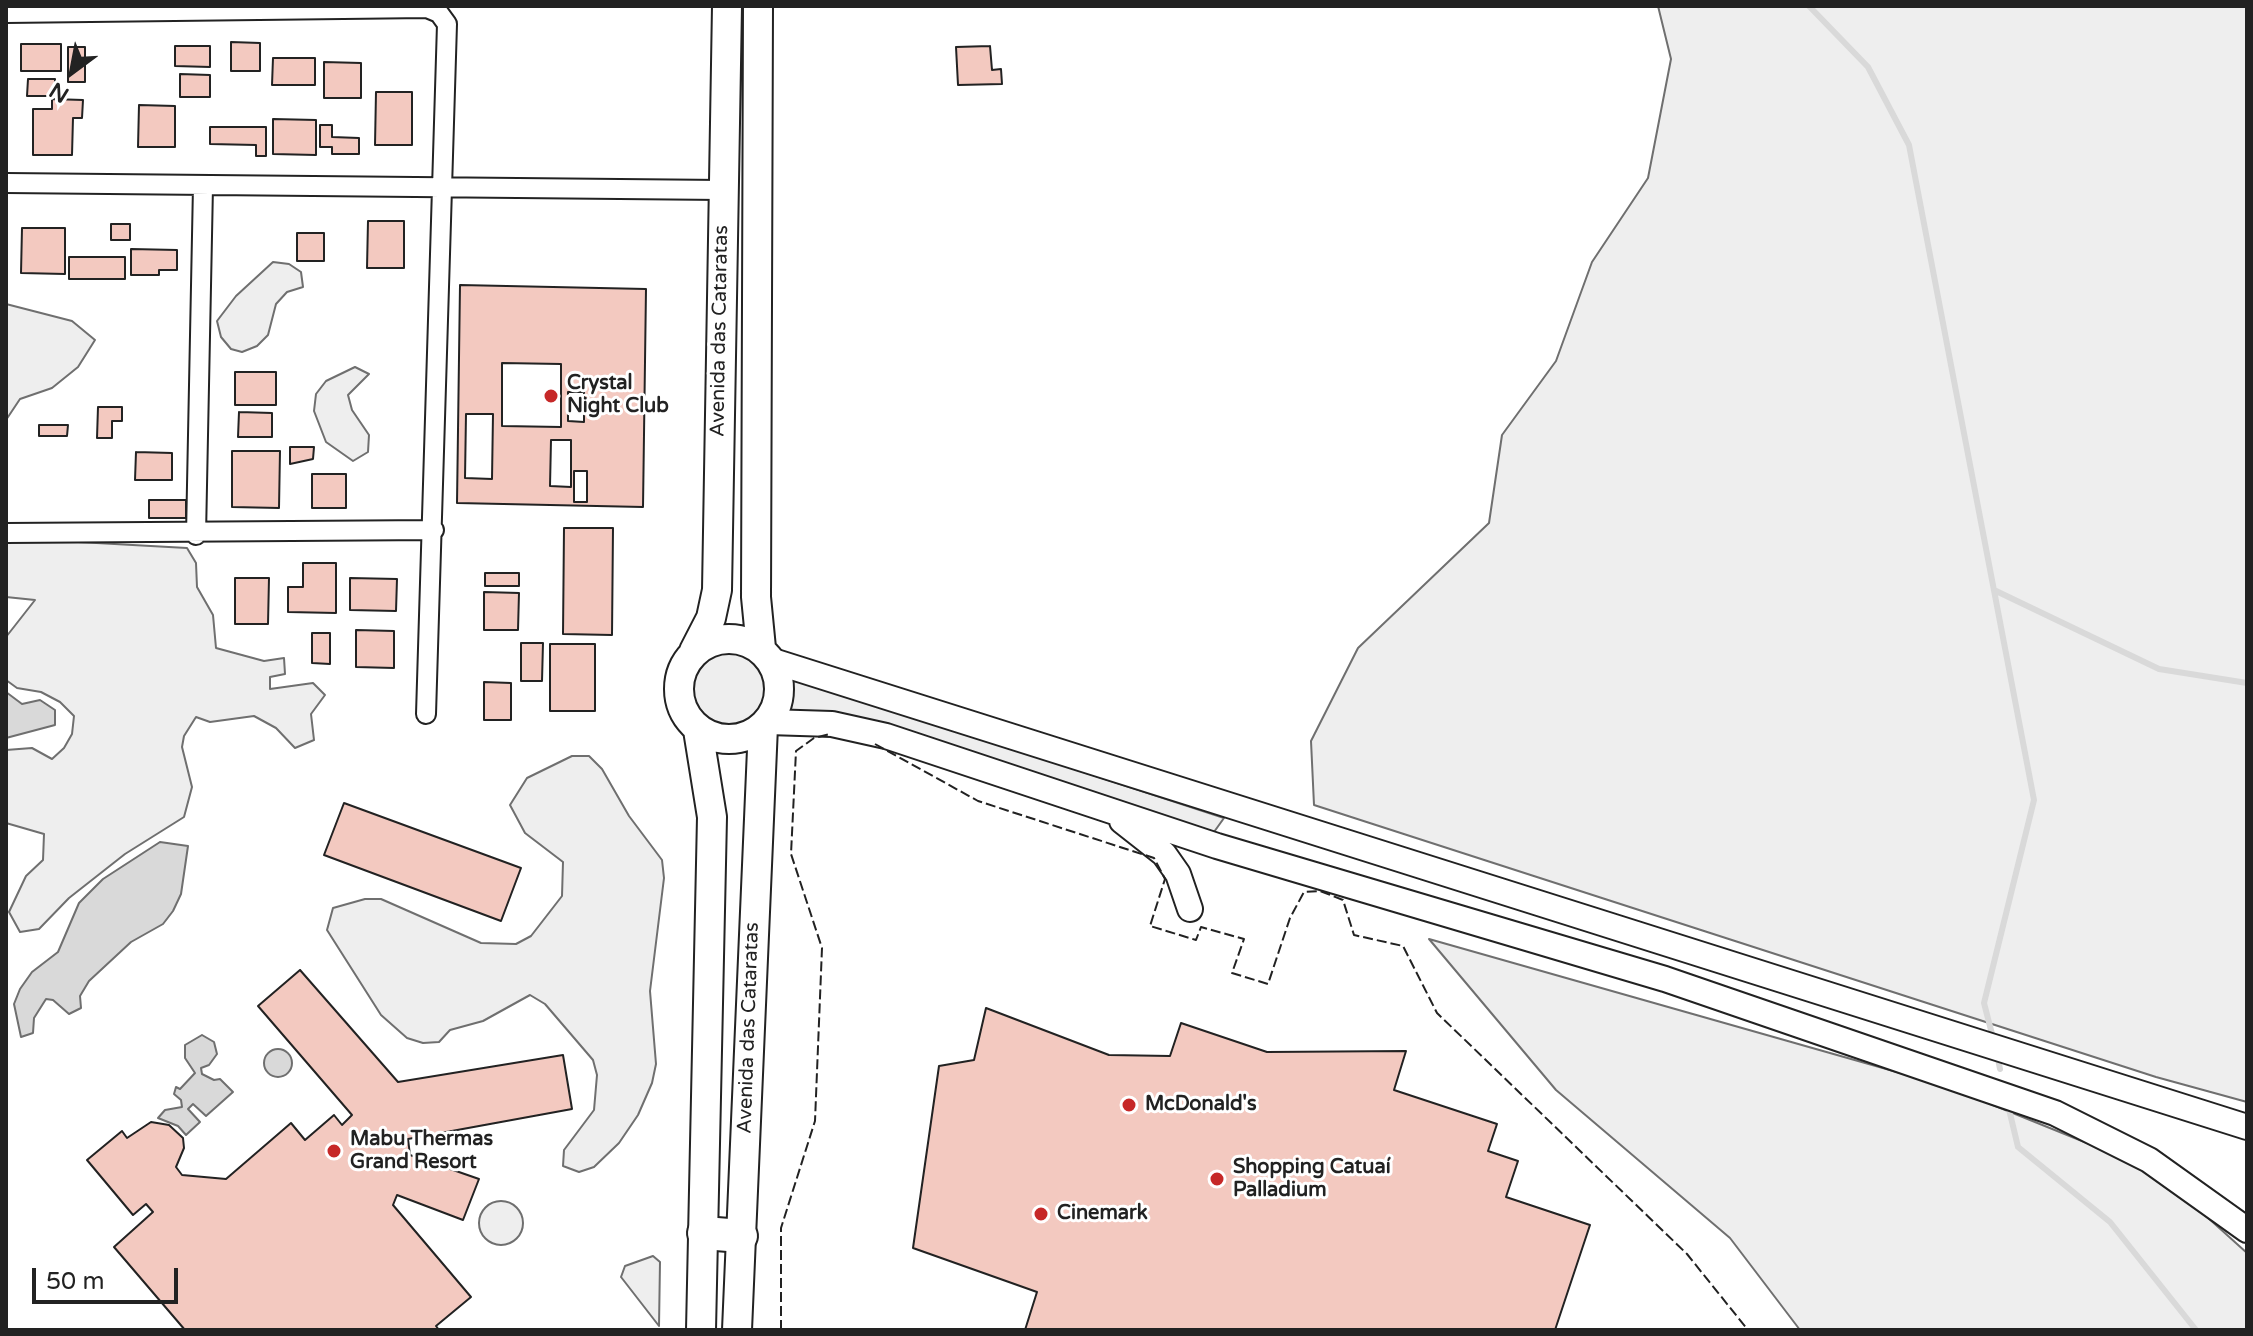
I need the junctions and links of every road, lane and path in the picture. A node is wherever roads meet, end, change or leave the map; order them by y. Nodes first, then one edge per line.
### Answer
1 (727, 6) edge
2 (758, 6) edge
3 (6, 13) edge
4 (6, 183) edge
5 (203, 186) junction
6 (441, 186) junction
7 (722, 190) junction
8 (434, 530) junction
9 (6, 533) edge
10 (196, 535) junction
11 (694, 651) junction
12 (767, 655) junction
13 (426, 714) dead end
14 (766, 724) junction
15 (698, 730) junction
16 (1107, 810) junction
17 (1217, 846) junction
18 (1355, 847) junction
19 (1190, 909) dead end
20 (2247, 1127) edge
21 (2247, 1230) edge
22 (704, 1233) junction
23 (741, 1236) junction
24 (701, 1330) edge
25 (737, 1330) edge

1 - 7 main road, Avenida das Cataratas
2 - 12 main road, Avenida das Cataratas
3 - 6 street
4 - 5 street
5 - 6 street
5 - 10 street
6 - 7 street
6 - 8 street
7 - 11 main road, Avenida das Cataratas
8 - 10 street
8 - 13 street
9 - 10 street
11 - 12 main road
11 - 15 main road
12 - 14 main road
12 - 18 street
14 - 15 main road
14 - 16 street
14 - 23 main road, Avenida das Cataratas
15 - 22 main road, Avenida das Cataratas
16 - 17 street
16 - 19 street
17 - 18 street
17 - 21 street
18 - 20 street
22 - 23 highway
22 - 24 main road, Avenida das Cataratas
23 - 25 main road, Avenida das Cataratas

